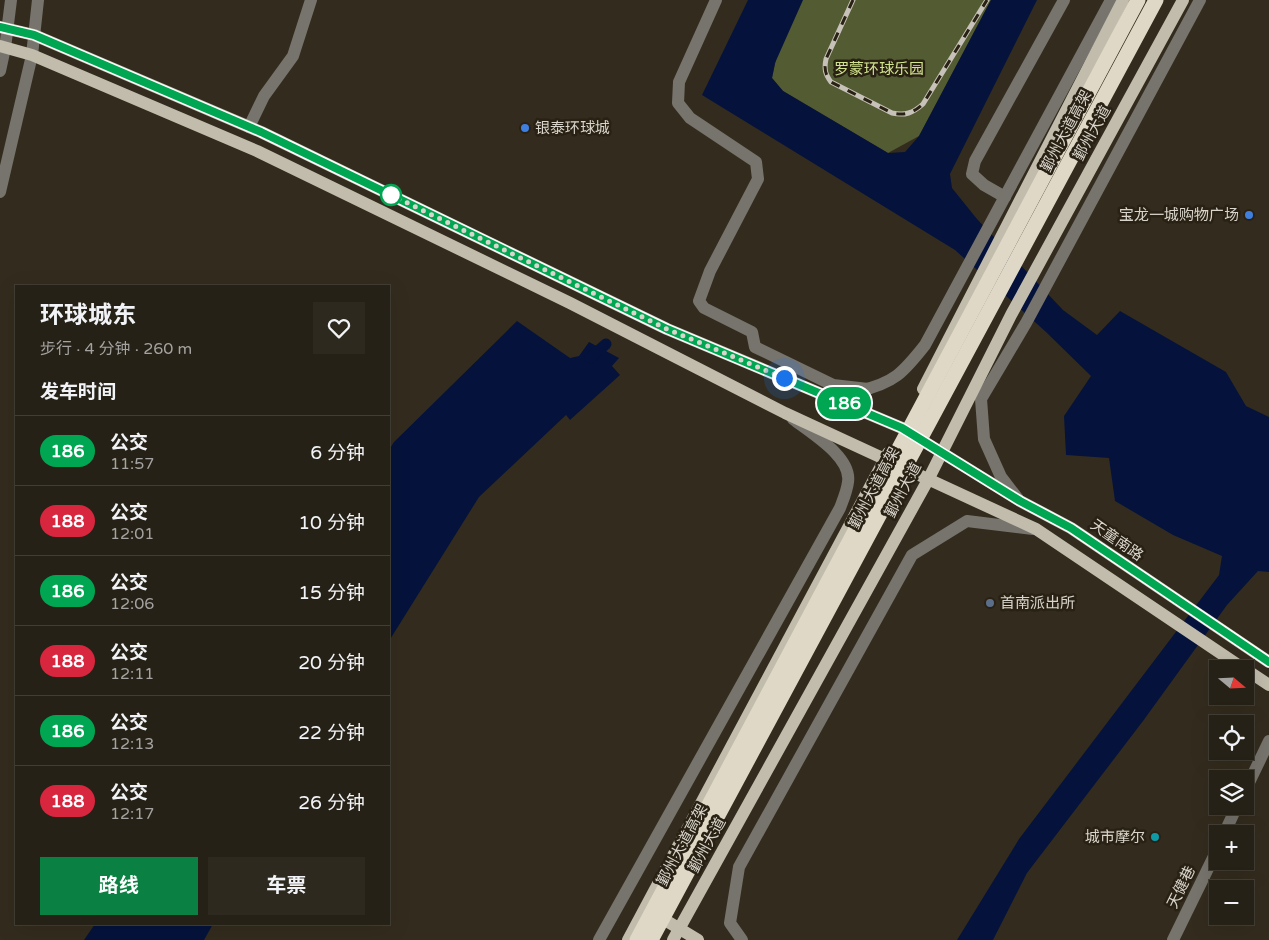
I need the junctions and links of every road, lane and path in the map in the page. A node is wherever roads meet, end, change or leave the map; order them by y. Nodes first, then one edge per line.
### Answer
1 (11, 0) edge
2 (38, 0) edge
3 (310, 0) edge
4 (716, 0) edge
5 (1064, 0) edge
6 (1111, 0) edge
7 (1123, 0) edge
8 (1138, 0) edge
9 (1156, 0) edge
10 (1183, 0) edge
11 (1200, 0) edge
12 (4, 28) edge
13 (34, 35) junction
14 (3, 47) edge
15 (32, 54) junction
16 (0, 71) edge
17 (249, 127) junction
18 (0, 192) edge
19 (1005, 197) junction
20 (800, 385) junction
21 (868, 389) junction
22 (786, 413) junction
23 (902, 428) junction
24 (942, 451) junction
25 (885, 459) junction
26 (928, 480) junction
27 (1020, 501) junction
28 (1036, 529) junction
29 (1230, 660) edge
30 (1269, 662) edge
31 (1254, 675) edge
32 (1269, 685) edge
33 (1269, 740) edge
34 (1254, 771) edge
35 (1209, 866) edge
36 (646, 908) junction
37 (676, 934) edge
38 (635, 939) edge
39 (599, 940) edge
40 (651, 940) edge
41 (698, 940) edge
42 (742, 940) edge
43 (1173, 940) edge

1 - 12 street
2 - 13 street
3 - 17 street
4 - 21 street
5 - 19 street
6 - 19 street
7 - 23 main road, 鄞州大道
8 - 38 highway, 鄞州大道高架
9 - 40 highway, 鄞州大道高架
10 - 24 main road, 鄞州大道
11 - 27 street
12 - 13 main road, 天童南路
12 - 14 street
13 - 15 street
13 - 17 main road, 天童南路
14 - 15 main road
14 - 16 street
15 - 18 street
15 - 22 main road
17 - 20 main road, 天童南路
19 - 21 street
20 - 21 street
20 - 23 main road, 天童南路
22 - 25 main road
22 - 39 street
23 - 24 main road, 天童南路
23 - 25 main road, 鄞州大道
24 - 26 main road, 鄞州大道
24 - 27 main road, 天童南路
25 - 26 main road
25 - 36 main road, 鄞州大道
26 - 28 main road
26 - 37 main road, 鄞州大道
27 - 30 main road, 天童南路
28 - 29 main road
28 - 42 street
31 - 32 main road
33 - 34 street
35 - 43 street, 天健巷
36 - 37 main road
36 - 38 main road, 鄞州大道
37 - 41 main road

